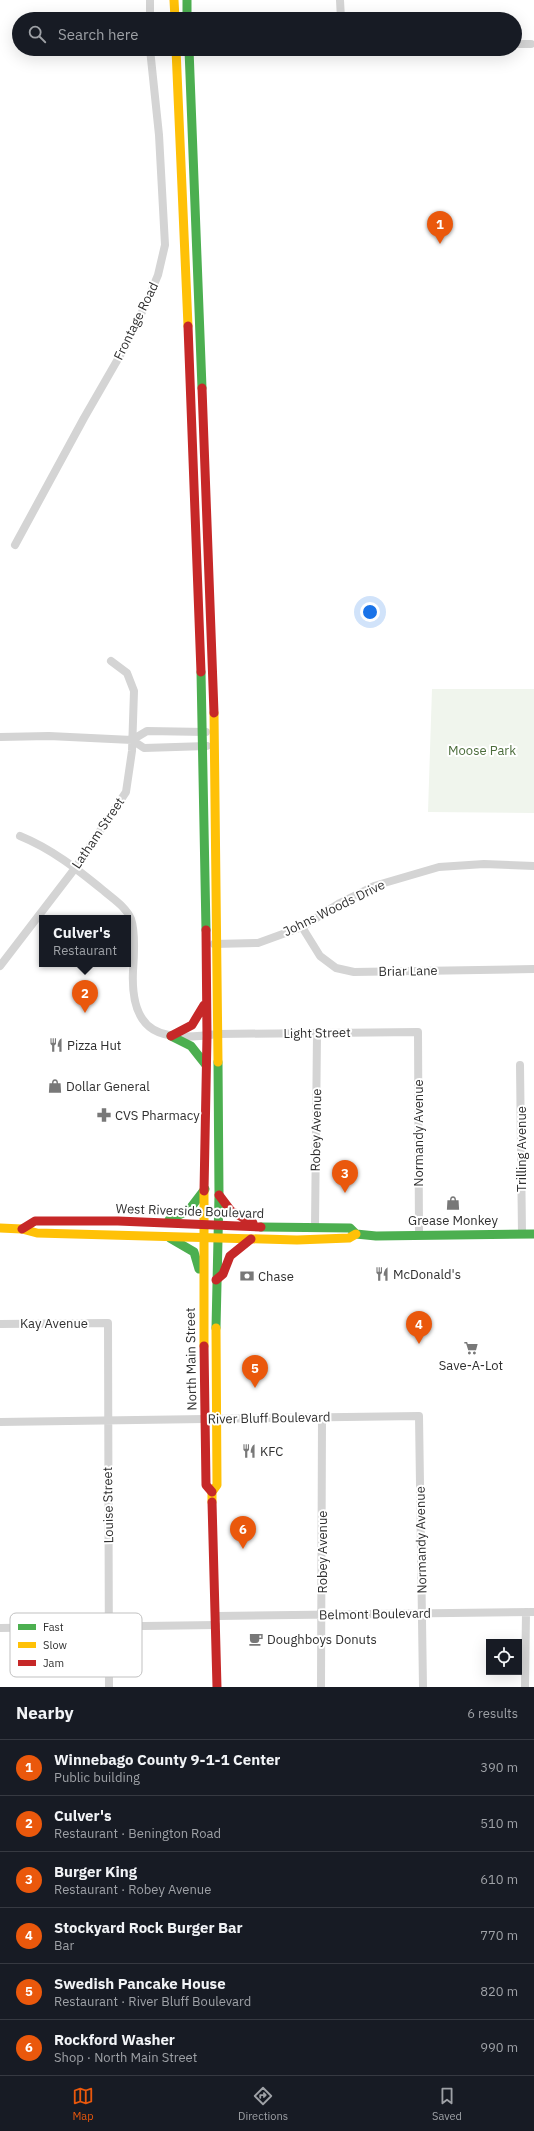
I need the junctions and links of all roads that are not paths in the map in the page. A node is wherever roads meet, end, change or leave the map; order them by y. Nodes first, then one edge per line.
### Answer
1 (150, 0) edge
2 (174, 0) edge
3 (186, 0) edge
4 (340, 0) edge
5 (150, 12) edge
6 (175, 12) edge
7 (187, 12) edge
8 (341, 12) edge
9 (522, 44) edge
10 (531, 44) dead end
11 (151, 56) edge
12 (176, 56) edge
13 (188, 56) edge
14 (15, 545) dead end
15 (111, 661) dead end
16 (202, 732) junction
17 (215, 732) junction
18 (0, 738) edge
19 (132, 740) junction
20 (203, 746) junction
21 (215, 746) junction
22 (20, 836) dead end
23 (534, 866) edge
24 (76, 867) junction
25 (39, 915) edge
26 (39, 915) edge
27 (128, 915) edge
28 (131, 919) edge
29 (302, 927) junction
30 (218, 943) junction
31 (205, 944) junction
32 (0, 966) edge
33 (534, 969) edge
34 (206, 998) junction
35 (418, 1032) joint
36 (317, 1033) junction
37 (217, 1034) junction
38 (172, 1036) junction
39 (206, 1036) junction
40 (206, 1064) junction
41 (520, 1065) dead end
42 (205, 1189) junction
43 (219, 1195) junction
44 (166, 1222) junction
45 (203, 1223) junction
46 (218, 1224) junction
47 (261, 1226) junction
48 (314, 1227) junction
49 (0, 1228) edge
50 (22, 1229) junction
51 (356, 1234) junction
52 (522, 1234) junction
53 (534, 1234) edge
54 (419, 1235) junction
55 (167, 1237) junction
56 (203, 1237) junction
57 (218, 1238) junction
58 (251, 1239) junction
59 (202, 1279) junction
60 (216, 1280) junction
61 (108, 1323) joint
62 (0, 1324) edge
63 (419, 1416) joint
64 (322, 1418) junction
65 (205, 1419) junction
66 (218, 1419) junction
67 (107, 1421) junction
68 (0, 1422) edge
69 (212, 1492) junction
70 (530, 1612) edge
71 (109, 1613) edge
72 (422, 1614) junction
73 (322, 1615) junction
74 (216, 1620) junction
75 (142, 1625) edge
76 (0, 1628) edge
77 (10, 1628) edge
78 (217, 1687) edge
79 (322, 1687) edge
80 (423, 1687) edge
81 (525, 1687) edge

1 - 5 street
2 - 6 main road
3 - 7 main road
4 - 8 street
9 - 10 street
11 - 14 street, Frontage Road
12 - 16 main road, North Main Street
13 - 17 main road, North Main Street
15 - 19 street, Latham Street
16 - 17 street
16 - 19 street
16 - 20 main road, North Main Street
17 - 21 main road, North Main Street
18 - 19 street
19 - 20 street
19 - 24 street, Latham Street
20 - 21 street
20 - 31 main road, North Main Street
21 - 30 main road, North Main Street
22 - 24 street, Light Street
23 - 29 street, Johns Woods Drive
24 - 26 street, Latham Street
24 - 27 street, Light Street
25 - 32 street, Latham Street
28 - 38 street, Light Street
29 - 30 street, Johns Woods Drive
29 - 33 street, Briar Lane
30 - 31 street, Johns Woods Drive
30 - 37 main road, North Main Street
31 - 34 main road, North Main Street
34 - 38 main road
34 - 39 main road, North Main Street
35 - 36 street, Light Street
35 - 54 street, Normandy Avenue
36 - 37 street, Light Street
36 - 48 street, Robey Avenue
37 - 39 street, Light Street
37 - 43 main road, North Main Street
38 - 39 street, Light Street
38 - 40 main road
39 - 40 main road, North Main Street
40 - 42 main road, North Main Street
41 - 52 street, Trilling Avenue
42 - 44 main road
42 - 45 main road, North Main Street
43 - 46 main road, North Main Street
43 - 47 main road
44 - 45 main road, West Riverside Boulevard
44 - 50 main road, West Riverside Boulevard
45 - 46 main road, West Riverside Boulevard
45 - 56 main road, North Main Street
46 - 47 main road, West Riverside Boulevard
46 - 57 main road, North Main Street
47 - 48 main road, West Riverside Boulevard
48 - 51 main road, West Riverside Boulevard
49 - 50 main road, West Riverside Boulevard
50 - 55 main road, West Riverside Boulevard
51 - 54 main road, West Riverside Boulevard
51 - 58 main road, West Riverside Boulevard
52 - 53 main road, West Riverside Boulevard
52 - 54 main road, West Riverside Boulevard
55 - 56 main road, West Riverside Boulevard
55 - 59 main road
56 - 57 main road, West Riverside Boulevard
56 - 59 main road, North Main Street
57 - 58 main road, West Riverside Boulevard
57 - 60 main road, North Main Street
58 - 60 main road
59 - 65 main road, North Main Street
60 - 66 main road, North Main Street
61 - 62 street, Kay Avenue
61 - 67 street, Louise Street
63 - 64 street, River Bluff Boulevard
63 - 72 street, Normandy Avenue
64 - 66 street, River Bluff Boulevard
64 - 73 street, Robey Avenue
65 - 66 street, River Bluff Boulevard
65 - 67 street, River Bluff Boulevard
65 - 69 main road, North Main Street
66 - 69 main road, North Main Street
67 - 68 street, River Bluff Boulevard
67 - 71 street, Louise Street
69 - 74 main road, North Main Street
70 - 72 street, Belmont Boulevard
70 - 81 street
72 - 73 street, Belmont Boulevard
72 - 80 street, Normandy Avenue
73 - 74 street, Belmont Boulevard
73 - 79 street, Robey Avenue
74 - 75 street, Belmont Boulevard
74 - 78 main road, North Main Street
76 - 77 street, Belmont Boulevard

